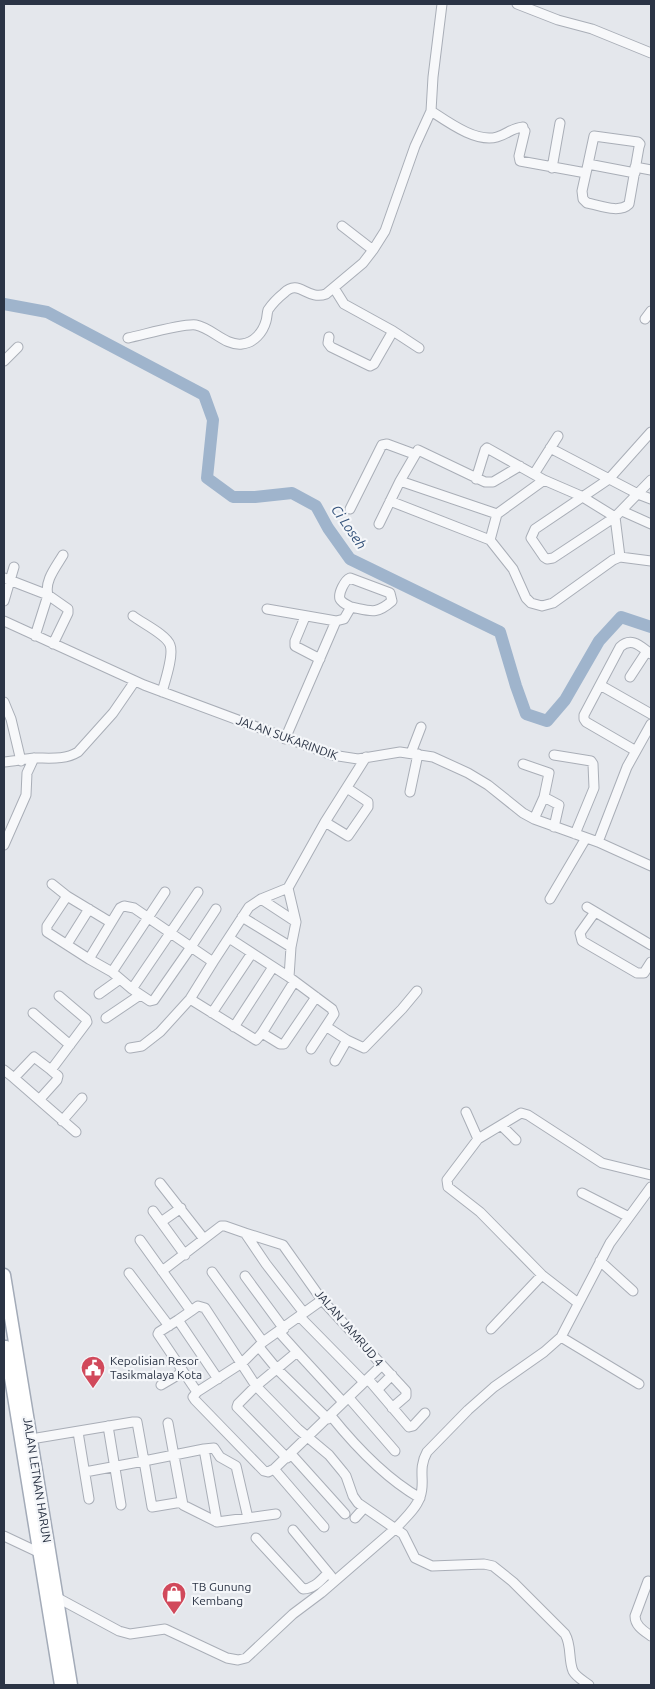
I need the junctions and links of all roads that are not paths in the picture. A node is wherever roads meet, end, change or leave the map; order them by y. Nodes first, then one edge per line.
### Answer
1 (442, 4) edge
2 (517, 4) edge
3 (651, 53) edge
4 (431, 111) junction
5 (560, 122) dead end
6 (588, 164) junction
7 (552, 168) junction
8 (635, 170) junction
9 (651, 170) edge
10 (586, 173) junction
11 (342, 226) dead end
12 (372, 251) junction
13 (334, 288) junction
14 (651, 311) edge
15 (645, 319) dead end
16 (393, 331) junction
17 (329, 337) dead end
18 (128, 338) dead end
19 (18, 347) dead end
20 (420, 348) dead end
21 (4, 361) edge
22 (558, 436) dead end
23 (650, 436) edge
24 (550, 448) junction
25 (414, 454) junction
26 (520, 466) junction
27 (534, 474) junction
28 (476, 479) junction
29 (609, 479) junction
30 (544, 480) junction
31 (651, 480) edge
32 (400, 481) junction
33 (638, 494) junction
34 (581, 496) junction
35 (651, 500) edge
36 (390, 501) junction
37 (350, 509) dead end
38 (497, 514) junction
39 (619, 514) junction
40 (378, 524) dead end
41 (651, 524) edge
42 (490, 540) junction
43 (63, 555) dead end
44 (620, 557) junction
45 (651, 561) edge
46 (14, 567) dead end
47 (7, 579) edge
48 (48, 594) junction
49 (4, 601) edge
50 (351, 607) junction
51 (267, 609) dead end
52 (133, 616) dead end
53 (305, 617) junction
54 (4, 621) edge
55 (336, 621) junction
56 (35, 636) junction
57 (53, 644) junction
58 (649, 652) edge
59 (320, 659) junction
60 (630, 677) dead end
61 (135, 681) junction
62 (600, 685) junction
63 (162, 692) junction
64 (4, 702) edge
65 (651, 714) edge
66 (651, 724) edge
67 (421, 728) dead end
68 (285, 739) junction
69 (636, 751) junction
70 (415, 754) junction
71 (366, 757) junction
72 (34, 758) junction
73 (21, 761) junction
74 (4, 762) edge
75 (523, 764) dead end
76 (548, 772) junction
77 (347, 788) junction
78 (410, 792) dead end
79 (544, 797) junction
80 (534, 819) junction
81 (326, 822) junction
82 (554, 827) junction
83 (575, 834) junction
84 (586, 838) junction
85 (598, 842) junction
86 (4, 845) edge
87 (651, 866) edge
88 (52, 884) dead end
89 (288, 888) junction
90 (165, 892) dead end
91 (198, 892) dead end
92 (67, 896) junction
93 (261, 899) junction
94 (550, 899) dead end
95 (587, 907) dead end
96 (89, 909) junction
97 (216, 909) dead end
98 (595, 912) junction
99 (242, 917) junction
100 (149, 919) junction
101 (110, 922) junction
102 (296, 922) junction
103 (170, 934) junction
104 (228, 938) junction
105 (67, 944) junction
106 (651, 945) edge
107 (191, 947) junction
108 (291, 947) junction
109 (252, 953) junction
110 (89, 959) junction
111 (213, 962) junction
112 (651, 962) edge
113 (273, 967) junction
114 (112, 972) junction
115 (120, 979) junction
116 (292, 979) junction
117 (132, 989) junction
118 (417, 990) dead end
119 (99, 994) dead end
120 (140, 995) junction
121 (59, 996) dead end
122 (316, 997) junction
123 (190, 999) junction
124 (33, 1013) dead end
125 (212, 1013) junction
126 (106, 1018) dead end
127 (234, 1027) junction
128 (327, 1028) junction
129 (262, 1033) junction
130 (347, 1040) junction
131 (70, 1044) junction
132 (130, 1048) dead end
133 (312, 1049) dead end
134 (335, 1061) dead end
135 (4, 1070) edge
136 (51, 1070) junction
137 (14, 1078) junction
138 (82, 1098) dead end
139 (39, 1100) junction
140 (466, 1112) dead end
141 (62, 1121) junction
142 (502, 1126) junction
143 (76, 1132) dead end
144 (478, 1139) junction
145 (516, 1140) dead end
146 (651, 1175) edge
147 (160, 1183) dead end
148 (651, 1187) edge
149 (582, 1193) dead end
150 (180, 1208) junction
151 (153, 1211) dead end
152 (628, 1218) junction
153 (161, 1222) junction
154 (245, 1233) junction
155 (204, 1239) junction
156 (140, 1240) dead end
157 (185, 1255) junction
158 (600, 1260) junction
159 (162, 1271) junction
160 (212, 1272) dead end
161 (130, 1273) dead end
162 (4, 1275) edge
163 (542, 1275) junction
164 (245, 1276) dead end
165 (633, 1291) dead end
166 (322, 1300) junction
167 (578, 1303) junction
168 (191, 1311) junction
169 (302, 1315) junction
170 (178, 1320) junction
171 (169, 1326) junction
172 (282, 1330) junction
173 (491, 1330) dead end
174 (4, 1332) edge
175 (561, 1337) junction
176 (261, 1345) junction
177 (297, 1352) junction
178 (242, 1363) junction
179 (382, 1365) junction
180 (278, 1368) junction
181 (183, 1372) junction
182 (392, 1375) junction
183 (218, 1379) junction
184 (366, 1380) junction
185 (639, 1384) dead end
186 (161, 1385) dead end
187 (256, 1386) junction
188 (378, 1389) junction
189 (197, 1392) junction
190 (346, 1400) junction
191 (392, 1408) junction
192 (424, 1413) dead end
193 (329, 1418) junction
194 (168, 1423) dead end
195 (108, 1426) junction
196 (78, 1432) junction
197 (307, 1437) junction
198 (31, 1439) junction
199 (204, 1449) junction
200 (395, 1451) dead end
201 (174, 1454) junction
202 (289, 1456) junction
203 (144, 1461) junction
204 (114, 1466) junction
205 (274, 1470) junction
206 (85, 1472) junction
207 (32, 1474) junction
208 (420, 1498) junction
209 (89, 1499) dead end
210 (182, 1502) junction
211 (121, 1505) dead end
212 (364, 1508) junction
213 (276, 1514) dead end
214 (346, 1514) dead end
215 (248, 1518) junction
216 (355, 1518) dead end
217 (217, 1522) junction
218 (324, 1527) dead end
219 (396, 1528) junction
220 (294, 1530) dead end
221 (4, 1536) edge
222 (256, 1538) dead end
223 (40, 1553) junction
224 (328, 1573) junction
225 (648, 1580) dead end
226 (334, 1581) junction
227 (56, 1597) junction
228 (57, 1633) junction
229 (651, 1636) edge
230 (61, 1685) edge
231 (71, 1685) edge
232 (588, 1685) edge

1 - 4 street
2 - 3 street
4 - 7 street
4 - 12 street
5 - 7 street
6 - 8 street
6 - 8 street
6 - 10 street
7 - 10 street
8 - 9 street
8 - 10 street
11 - 12 street
12 - 13 street
13 - 16 street
13 - 18 street
14 - 15 street
16 - 17 street
16 - 20 street
19 - 21 street
22 - 24 street
23 - 29 street
24 - 27 street
24 - 29 street
25 - 28 street
25 - 32 street
25 - 37 street
26 - 27 street
26 - 28 street
26 - 28 street
27 - 30 street
29 - 33 street
29 - 34 street
30 - 34 street
30 - 38 street
31 - 33 street
32 - 36 street
32 - 38 street
33 - 35 street
33 - 39 street
34 - 39 street
34 - 39 street
36 - 40 street
36 - 42 street
38 - 42 street
39 - 41 street
39 - 44 street
42 - 44 street
43 - 48 street
44 - 45 street
46 - 47 street
47 - 48 street
47 - 49 street
48 - 56 street
48 - 57 street
50 - 50 street
50 - 55 street
51 - 53 street
52 - 63 street
53 - 55 street
53 - 59 street
54 - 56 street, JALAN SUKARINDIK
55 - 59 street
56 - 57 street, JALAN SUKARINDIK
57 - 61 street, JALAN SUKARINDIK
58 - 60 street
58 - 62 street
59 - 68 street
61 - 63 street, JALAN SUKARINDIK
61 - 72 street
62 - 65 street
62 - 69 street
63 - 68 street, JALAN SUKARINDIK
64 - 73 street
66 - 69 street
67 - 70 street
68 - 71 street, JALAN SUKARINDIK
69 - 85 street
70 - 71 street, JALAN SUKARINDIK
70 - 78 street
70 - 80 street, JALAN SUKARINDIK
71 - 77 street
72 - 73 street
72 - 86 street
73 - 74 street
75 - 76 street
76 - 79 street
76 - 83 street
77 - 81 street
77 - 81 street
79 - 80 street
79 - 82 street
80 - 82 street, JALAN SUKARINDIK
81 - 89 street
82 - 83 street, JALAN SUKARINDIK
83 - 84 street, JALAN SUKARINDIK
84 - 85 street, JALAN SUKARINDIK
84 - 94 street
85 - 87 street, JALAN SUKARINDIK
88 - 92 street
89 - 93 street
89 - 102 street
90 - 100 street
91 - 103 street
92 - 96 street
92 - 105 street
93 - 99 street
93 - 102 street
95 - 98 street
96 - 101 street
96 - 105 street
97 - 107 street
98 - 106 street
98 - 112 street
99 - 104 street
99 - 108 street
100 - 101 street
100 - 103 street
100 - 114 street
101 - 110 street
102 - 108 street
103 - 107 street
103 - 117 street
104 - 109 street
104 - 111 street
105 - 110 street
107 - 111 street
107 - 120 street
108 - 116 street
109 - 113 street
109 - 125 street
110 - 114 street
111 - 123 street
113 - 116 street
113 - 127 street
114 - 115 street
115 - 117 street
115 - 119 street
116 - 122 street
116 - 129 street
117 - 120 street
118 - 130 street
120 - 126 street
121 - 131 street
122 - 128 street
122 - 129 street
123 - 125 street
123 - 132 street
124 - 131 street
125 - 127 street
127 - 129 street
128 - 130 street
128 - 133 street
130 - 134 street
131 - 136 street
135 - 137 street
136 - 137 street
136 - 139 street
137 - 139 street
138 - 141 street
139 - 141 street
140 - 144 street
141 - 143 street
142 - 144 street
142 - 145 street
142 - 146 street
144 - 163 street
147 - 150 street
148 - 152 street
149 - 152 street
150 - 153 street
150 - 155 street
151 - 153 street
152 - 158 street
153 - 157 street
154 - 155 street
154 - 166 street, JALAN JAMRUD 4
154 - 169 street
155 - 157 street
156 - 159 street
157 - 159 street
158 - 165 street
158 - 167 street
159 - 168 street
160 - 176 street
161 - 171 street
162 - 198 main road, JALAN LETNAN HARUN
163 - 167 street
163 - 173 street
164 - 172 street
166 - 169 street
166 - 179 street, JALAN JAMRUD 4
167 - 175 street
168 - 170 street
168 - 178 street
169 - 172 street
169 - 184 street
170 - 171 street
170 - 183 street
171 - 181 street
172 - 176 street
172 - 177 street
174 - 207 main road, JALAN LETNAN HARUN
175 - 185 street
175 - 208 street
176 - 178 street
176 - 180 street
177 - 180 street
177 - 190 street
178 - 183 street
178 - 187 street
179 - 182 street, JALAN JAMRUD 4
179 - 184 street
180 - 187 street
180 - 193 street
181 - 186 street
181 - 189 street
182 - 188 street
182 - 191 street, JALAN JAMRUD 4
183 - 189 street
184 - 188 street
184 - 190 street
187 - 197 street
187 - 202 street
188 - 191 street
189 - 205 street
190 - 193 street
190 - 200 street
191 - 192 street
193 - 197 street
193 - 208 street
194 - 201 street
195 - 196 street
195 - 203 street
195 - 204 street
196 - 198 street
196 - 206 street
197 - 202 street
197 - 212 street
198 - 207 main road, JALAN LETNAN HARUN
199 - 201 street
199 - 215 street
199 - 217 street
201 - 203 street
201 - 210 street
202 - 205 street
202 - 214 street
203 - 204 street
203 - 210 street
204 - 206 street
204 - 211 street
205 - 218 street
206 - 209 street
207 - 223 main road, JALAN LETNAN HARUN
207 - 227 main road, JALAN LETNAN HARUN
208 - 219 street
210 - 217 street
212 - 216 street
212 - 219 street
213 - 215 street
215 - 217 street
219 - 226 street
219 - 232 street
220 - 224 street
221 - 223 street
222 - 224 street
223 - 228 main road, JALAN LETNAN HARUN
224 - 226 street
225 - 229 street
226 - 227 street
227 - 228 main road, JALAN LETNAN HARUN
228 - 230 main road, JALAN LETNAN HARUN
228 - 231 main road, JALAN LETNAN HARUN

